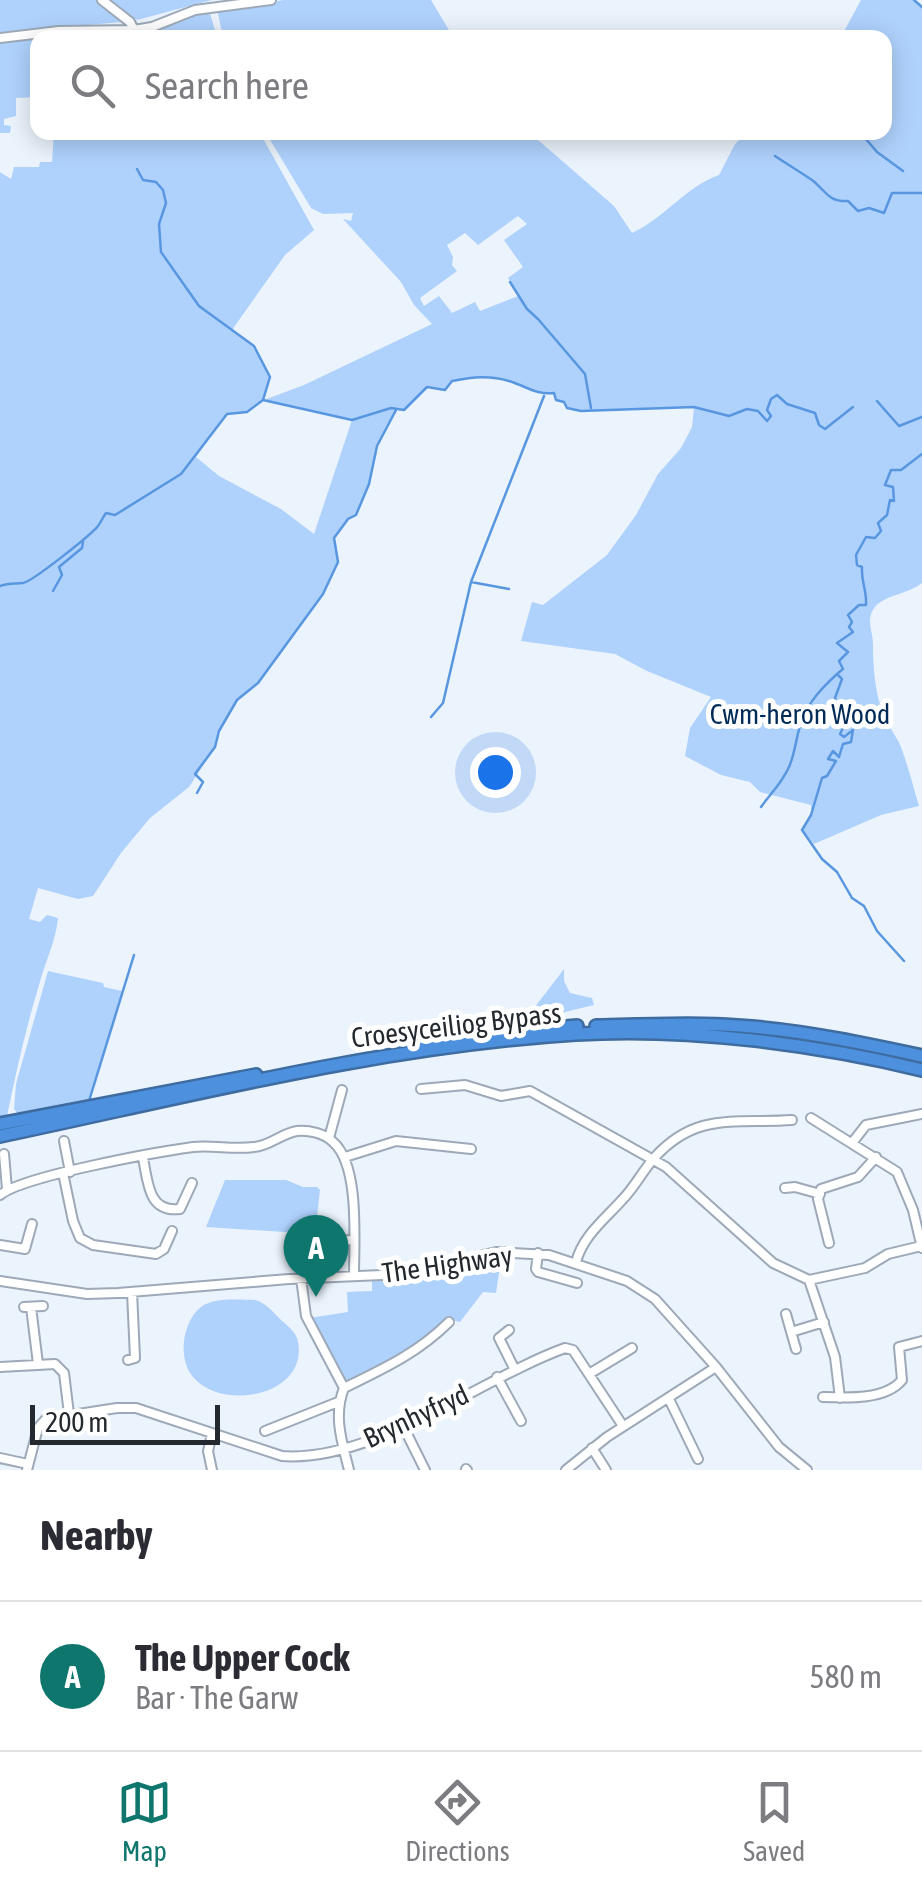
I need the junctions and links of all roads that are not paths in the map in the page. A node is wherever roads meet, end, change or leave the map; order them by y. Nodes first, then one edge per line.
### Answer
1 (102, 0) edge
2 (272, 0) edge
3 (134, 30) joint
4 (30, 34) edge
5 (0, 38) edge
6 (922, 1056) edge
7 (922, 1070) edge
8 (421, 1089) dead end
9 (342, 1090) dead end
10 (918, 1114) edge
11 (810, 1118) dead end
12 (792, 1120) dead end
13 (0, 1124) edge
14 (922, 1126) edge
15 (0, 1136) edge
16 (328, 1138) junction
17 (64, 1141) dead end
18 (852, 1143) junction
19 (471, 1150) dead end
20 (4, 1154) dead end
21 (345, 1156) junction
22 (876, 1157) junction
23 (143, 1158) junction
24 (652, 1160) junction
25 (66, 1172) junction
26 (187, 1188) dead end
27 (785, 1188) dead end
28 (4, 1192) edge
29 (820, 1194) junction
30 (32, 1224) dead end
31 (168, 1233) dead end
32 (354, 1240) junction
33 (306, 1242) dead end
34 (829, 1243) dead end
35 (0, 1246) edge
36 (922, 1247) edge
37 (538, 1253) junction
38 (576, 1262) junction
39 (354, 1275) junction
40 (301, 1278) junction
41 (809, 1280) junction
42 (0, 1281) edge
43 (577, 1283) dead end
44 (132, 1292) junction
45 (43, 1306) dead end
46 (786, 1314) dead end
47 (449, 1322) dead end
48 (824, 1322) junction
49 (510, 1330) dead end
50 (791, 1332) junction
51 (922, 1341) edge
52 (632, 1348) dead end
53 (796, 1349) dead end
54 (128, 1360) dead end
55 (38, 1364) junction
56 (0, 1367) edge
57 (716, 1367) junction
58 (514, 1368) junction
59 (589, 1374) junction
60 (497, 1376) junction
61 (344, 1388) junction
62 (823, 1397) dead end
63 (840, 1398) junction
64 (669, 1399) junction
65 (338, 1402) junction
66 (69, 1414) junction
67 (521, 1421) dead end
68 (402, 1426) junction
69 (623, 1426) junction
70 (265, 1431) dead end
71 (212, 1434) junction
72 (592, 1448) junction
73 (344, 1449) junction
74 (0, 1458) edge
75 (698, 1459) dead end
76 (28, 1467) edge
77 (212, 1470) edge
78 (349, 1470) edge
79 (425, 1470) edge
80 (566, 1470) edge
81 (606, 1470) edge
82 (808, 1470) edge

1 - 3 street
2 - 3 street
4 - 5 street
6 - 13 highway, Croesyceiliog Bypass
7 - 15 highway, Croesyceiliog Bypass
8 - 24 street
9 - 16 street
10 - 14 street
10 - 18 street
11 - 18 street
12 - 24 street
16 - 21 street
16 - 23 street
17 - 25 street
18 - 22 street
19 - 21 street
20 - 28 street
21 - 32 street
22 - 29 street
22 - 36 street
23 - 25 street
23 - 26 street
24 - 38 street
24 - 41 street
25 - 28 street
25 - 31 street
27 - 29 street
29 - 34 street
30 - 35 street
32 - 33 street
32 - 39 street
36 - 41 street
37 - 38 street, The Highway
37 - 39 street, The Highway
37 - 43 street
38 - 57 street, The Highway
39 - 40 street, The Highway
40 - 44 street, The Highway
40 - 61 street
41 - 48 street
42 - 44 street, The Highway
44 - 54 street
45 - 55 street
46 - 50 street
47 - 61 street
48 - 50 street
48 - 63 street
49 - 58 street
50 - 53 street
51 - 63 street
52 - 59 street
55 - 56 street
55 - 66 street
57 - 64 street
57 - 82 street, The Highway
58 - 59 street, Brynhyfryd
58 - 60 street, Brynhyfryd
59 - 69 street, Brynhyfryd
60 - 67 street
60 - 68 street, Brynhyfryd
61 - 65 street
62 - 63 street
64 - 69 street
64 - 75 street
65 - 70 street
65 - 73 street
66 - 71 street, Brynhyfryd
66 - 76 street
68 - 73 street, Brynhyfryd
68 - 79 street
69 - 72 street
71 - 73 street, Brynhyfryd
71 - 77 street
72 - 80 street
72 - 81 street
73 - 78 street
74 - 76 street

